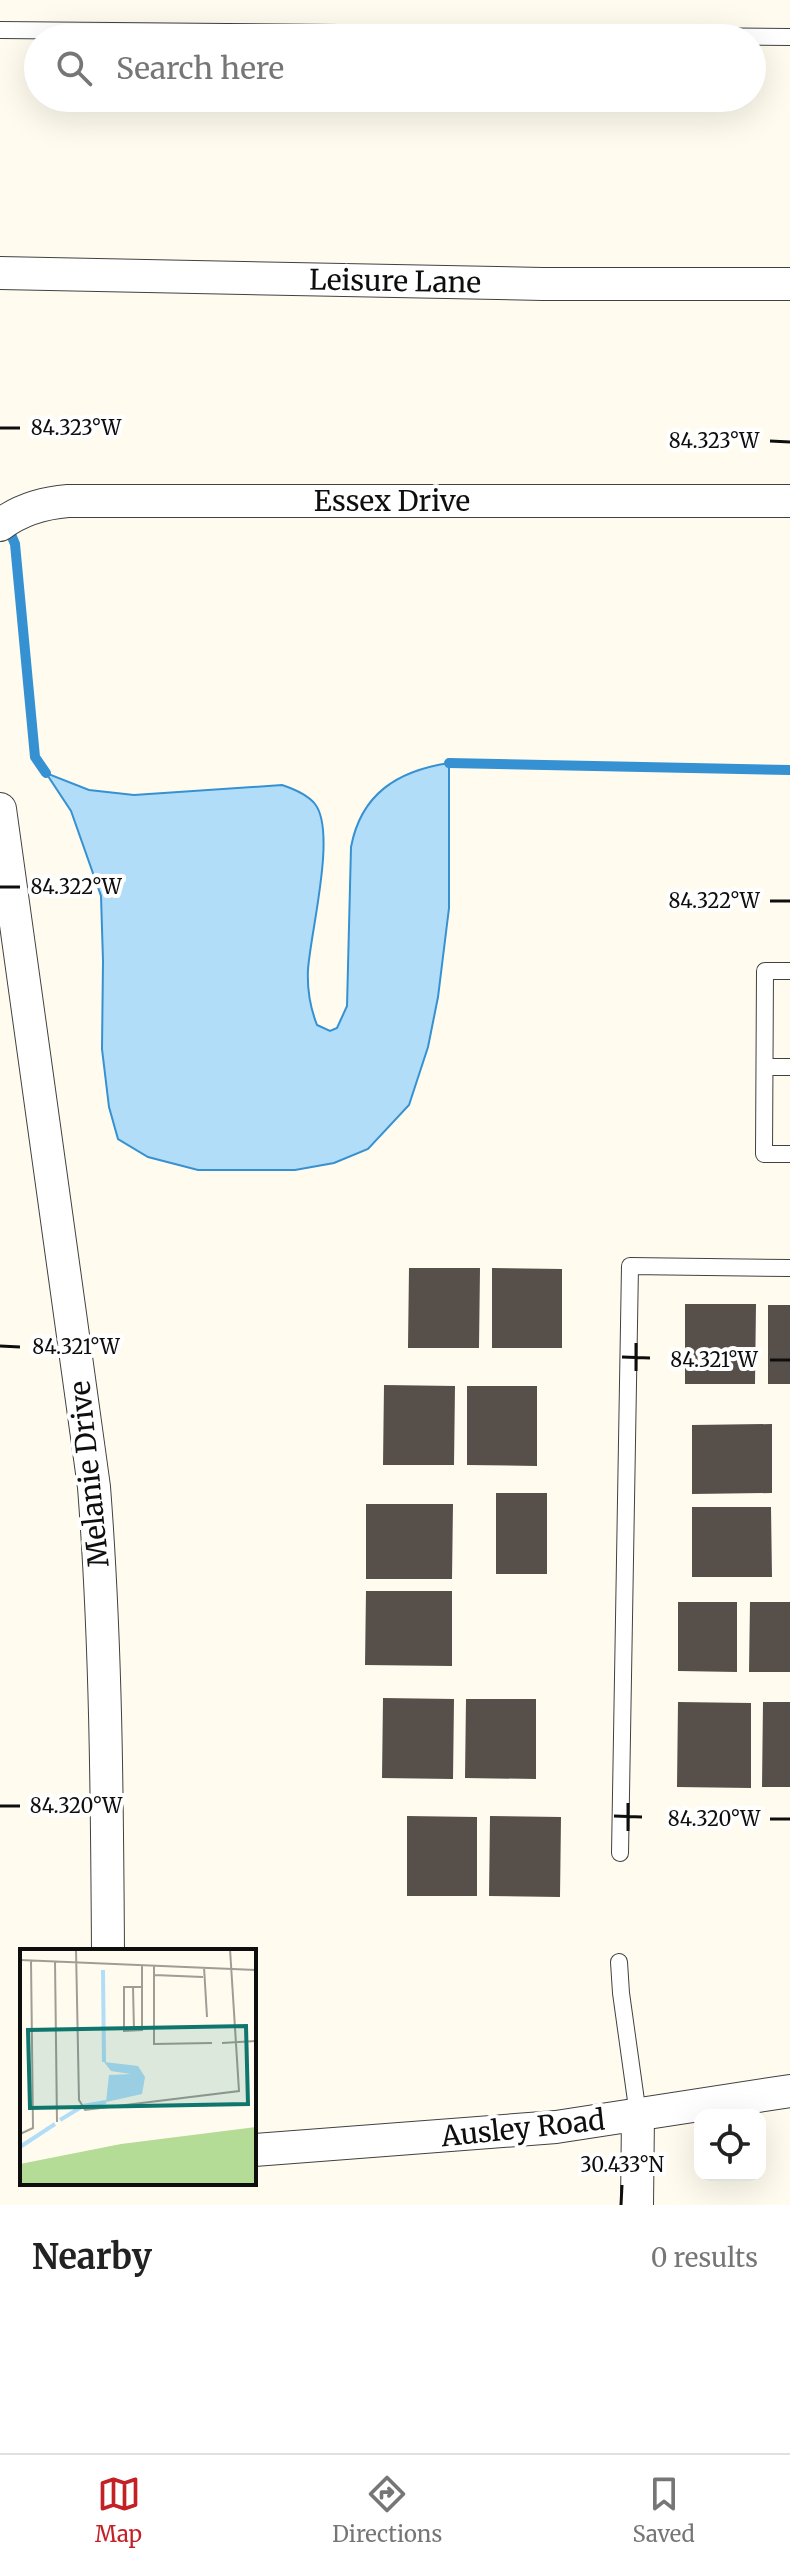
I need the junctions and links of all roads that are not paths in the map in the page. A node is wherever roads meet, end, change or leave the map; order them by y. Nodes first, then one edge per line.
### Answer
1 (0, 30) edge
2 (24, 30) edge
3 (766, 37) edge
4 (790, 37) edge
5 (0, 273) edge
6 (790, 284) edge
7 (790, 501) edge
8 (6, 520) edge
9 (0, 809) edge
10 (790, 971) edge
11 (765, 1067) junction
12 (790, 1067) edge
13 (790, 1154) edge
14 (790, 1268) edge
15 (620, 1853) dead end
16 (108, 1949) edge
17 (619, 1962) dead end
18 (790, 2091) edge
19 (638, 2115) junction
20 (256, 2150) edge
21 (637, 2205) edge

1 - 2 lane
3 - 4 lane
5 - 6 street, Leisure Lane
7 - 8 street, Essex Drive
9 - 16 street, Melanie Drive
10 - 11 lane
11 - 12 lane
11 - 13 lane
14 - 15 lane
17 - 19 lane
18 - 19 street, Ausley Road
19 - 20 street, Ausley Road
19 - 21 street

